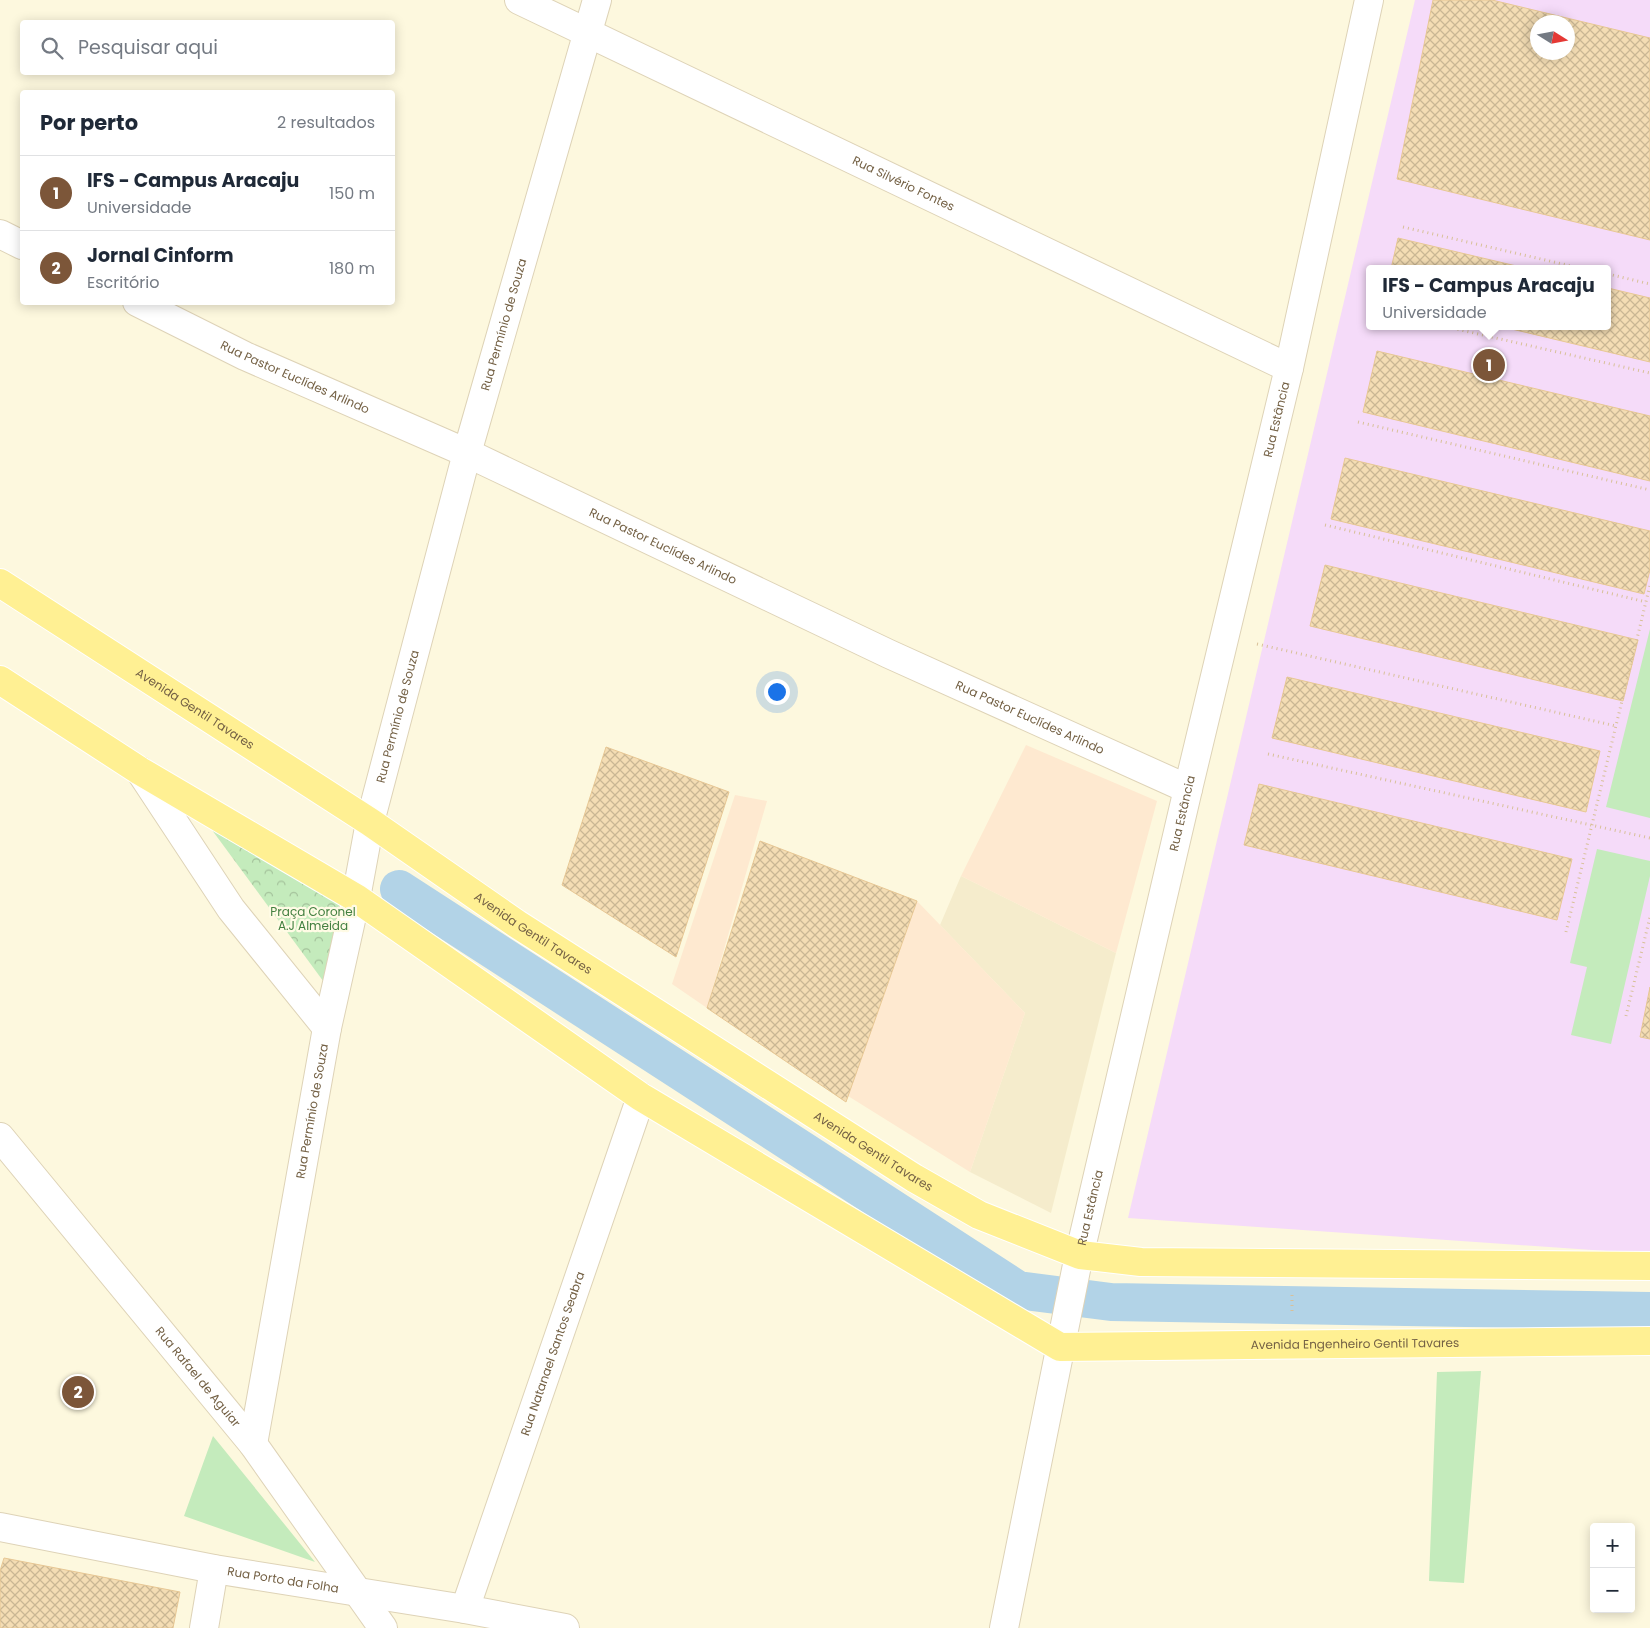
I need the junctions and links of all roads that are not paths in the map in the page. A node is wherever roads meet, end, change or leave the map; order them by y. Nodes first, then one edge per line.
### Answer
1 (519, 0) edge
2 (597, 0) edge
3 (1369, 0) edge
4 (587, 33) junction
5 (0, 234) edge
6 (20, 244) edge
7 (143, 305) edge
8 (1289, 368) junction
9 (468, 454) junction
10 (0, 583) edge
11 (0, 680) edge
12 (140, 772) junction
13 (1188, 789) junction
14 (370, 828) junction
15 (357, 893) junction
16 (327, 1028) junction
17 (641, 1097) junction
18 (0, 1137) edge
19 (1079, 1260) junction
20 (1650, 1266) edge
21 (1061, 1340) junction
22 (1650, 1341) edge
23 (253, 1444) junction
24 (0, 1526) edge
25 (214, 1569) junction
26 (359, 1592) junction
27 (465, 1609) junction
28 (204, 1628) edge
29 (383, 1628) edge
30 (565, 1628) edge
31 (1004, 1628) edge

1 - 4 street, Rua Silvério Fontes
2 - 4 street, Rua Permínio de Souza
3 - 8 street, Rua Estância
4 - 8 street, Rua Silvério Fontes
4 - 9 street, Rua Permínio de Souza
5 - 6 street
7 - 9 street, Rua Pastor Euclídes Arlindo
8 - 13 street, Rua Estância
9 - 13 street, Rua Pastor Euclídes Arlindo
9 - 14 street, Rua Permínio de Souza
10 - 14 main road, Avenida Gentil Tavares
11 - 12 main road
12 - 15 main road
12 - 16 street
13 - 19 street, Rua Estância
14 - 15 street, Rua Permínio de Souza
14 - 19 main road, Avenida Gentil Tavares
15 - 16 street, Rua Permínio de Souza
15 - 17 main road
16 - 23 street, Rua Permínio de Souza
17 - 21 main road
17 - 27 street, Rua Natanael Santos Seabra
18 - 23 street, Rua Rafael de Aguiar
19 - 20 main road
19 - 21 street, Rua Estância
21 - 22 main road, Avenida Engenheiro Gentil Tavares
21 - 31 street, Rua Estância
23 - 26 street, Rua Rafael de Aguiar
24 - 25 street, Rua Porto da Folha
25 - 26 street, Rua Porto da Folha
25 - 28 street
26 - 27 street, Rua Porto da Folha
26 - 29 street, Rua Rafael de Aguiar
27 - 30 street, Rua Porto da Folha

